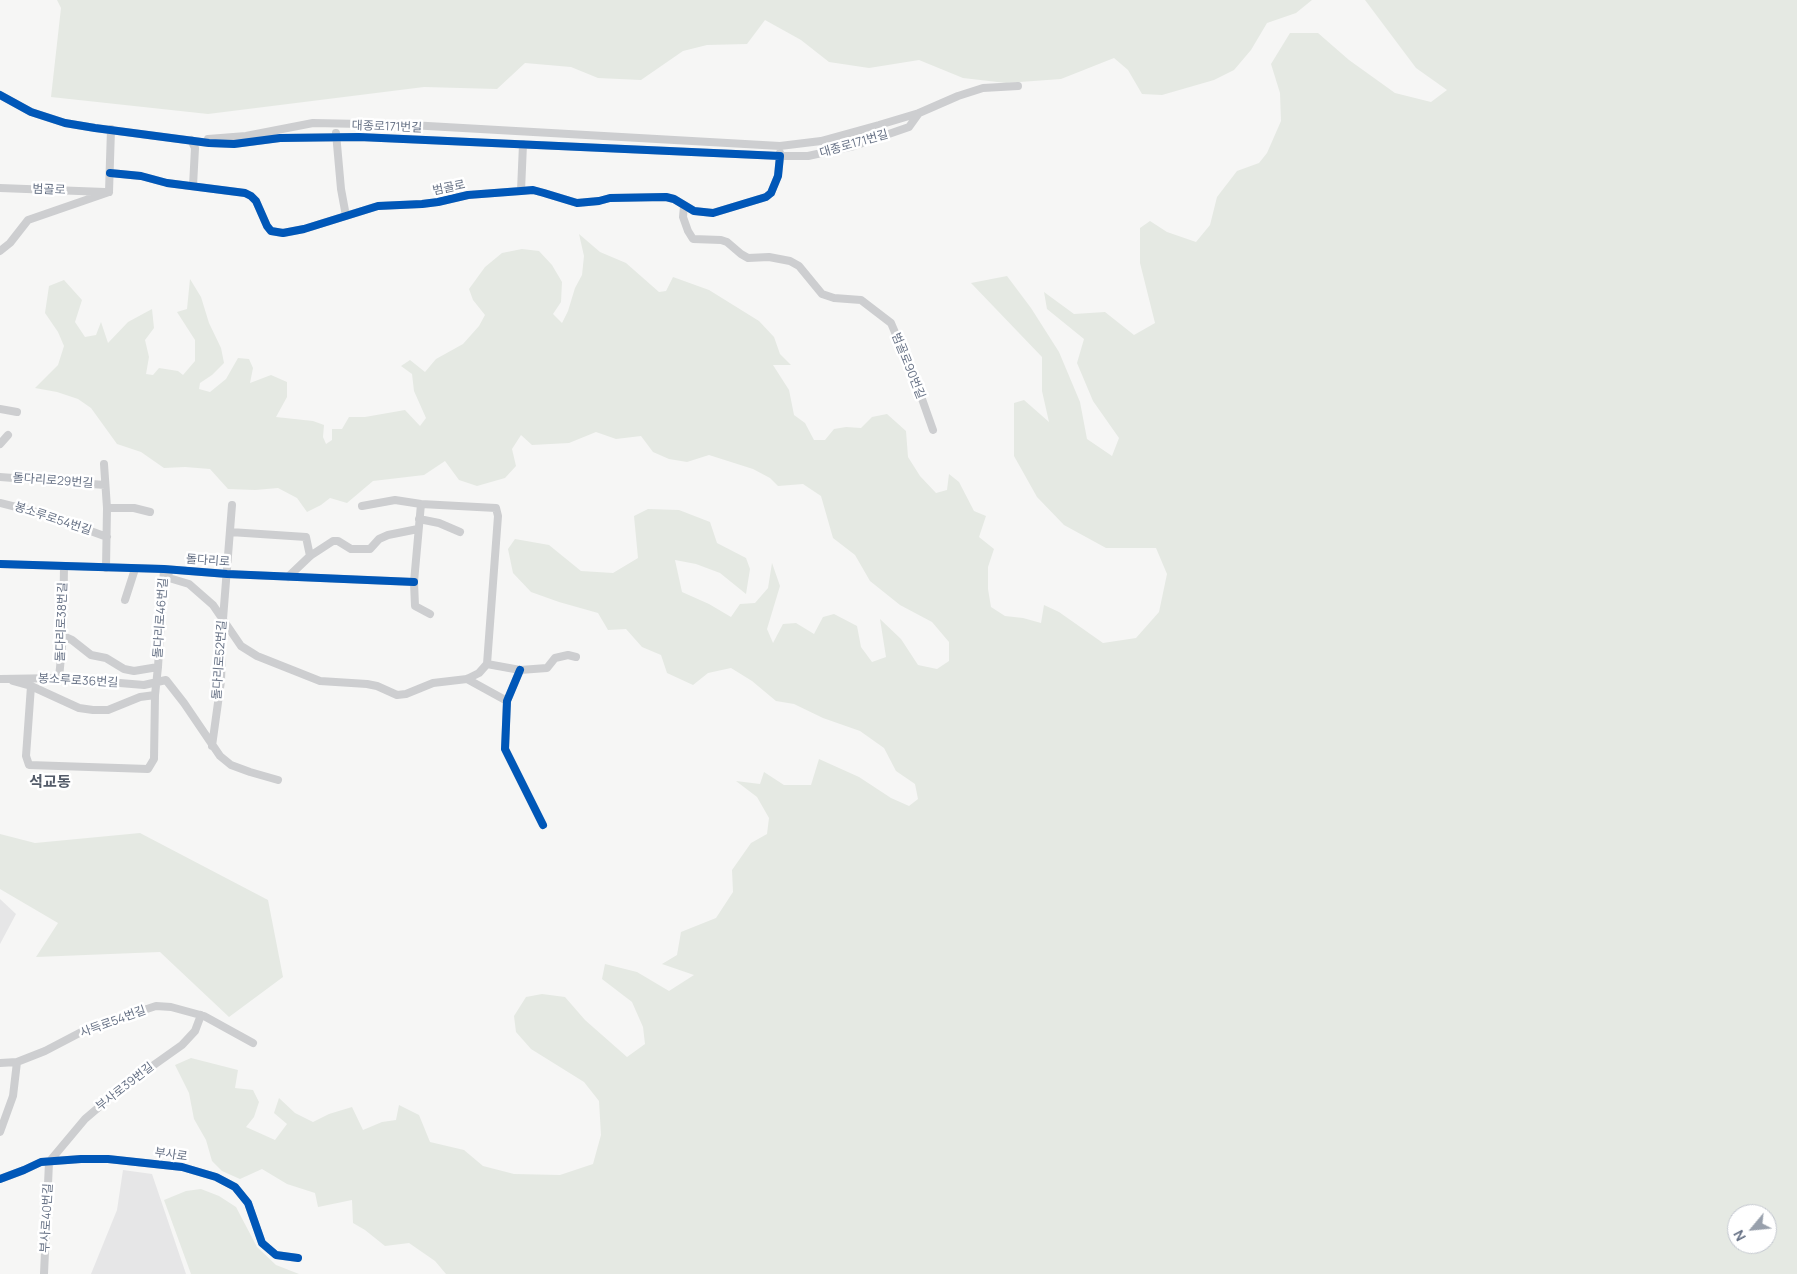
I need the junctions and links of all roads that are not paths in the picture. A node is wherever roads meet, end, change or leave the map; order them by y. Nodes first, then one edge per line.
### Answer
1 (1018, 86) dead end
2 (0, 96) edge
3 (919, 112) junction
4 (335, 124) junction
5 (111, 129) junction
6 (336, 137) junction
7 (191, 140) junction
8 (523, 144) junction
9 (780, 146) junction
10 (780, 156) junction
11 (110, 173) junction
12 (194, 186) junction
13 (0, 188) edge
14 (521, 191) junction
15 (109, 192) junction
16 (684, 206) junction
17 (346, 216) junction
18 (0, 251) edge
19 (0, 409) edge
20 (17, 412) dead end
21 (933, 430) dead end
22 (8, 435) dead end
23 (0, 444) edge
24 (104, 464) dead end
25 (0, 477) edge
26 (105, 485) junction
27 (0, 503) edge
28 (421, 504) junction
29 (232, 505) dead end
30 (362, 506) dead end
31 (107, 508) junction
32 (150, 512) dead end
33 (419, 519) junction
34 (418, 529) junction
35 (230, 532) junction
36 (460, 532) dead end
37 (106, 537) junction
38 (310, 556) junction
39 (0, 564) edge
40 (64, 566) junction
41 (106, 568) junction
42 (135, 569) junction
43 (166, 570) junction
44 (227, 574) junction
45 (288, 577) junction
46 (414, 582) junction
47 (125, 600) dead end
48 (430, 614) dead end
49 (223, 619) junction
50 (63, 636) junction
51 (576, 657) dead end
52 (487, 664) junction
53 (158, 667) junction
54 (547, 668) junction
55 (520, 670) junction
56 (554, 673) dead end
57 (59, 678) junction
58 (0, 679) edge
59 (10, 679) junction
60 (467, 679) junction
61 (156, 682) junction
62 (31, 686) junction
63 (155, 695) junction
64 (507, 701) junction
65 (212, 746) junction
66 (154, 759) joint
67 (278, 780) dead end
68 (543, 825) dead end
69 (201, 1015) junction
70 (253, 1042) dead end
71 (17, 1062) junction
72 (0, 1063) edge
73 (0, 1132) edge
74 (49, 1162) junction
75 (0, 1179) edge
76 (298, 1258) dead end
77 (44, 1274) edge

1 - 3 street
2 - 5 street, 대종로171번길
3 - 9 street
3 - 10 street, 대종로171번길
4 - 6 street
4 - 7 street
4 - 9 street
5 - 7 street, 대종로171번길
5 - 11 street
6 - 7 street, 대종로171번길
6 - 8 street, 대종로171번길
6 - 17 street
7 - 12 street
8 - 10 street, 대종로171번길
8 - 14 street
9 - 10 street
10 - 16 street, 범골로
11 - 12 street, 범골로
11 - 15 street
12 - 17 street, 범골로
13 - 15 street, 범골로
14 - 16 street, 범골로
14 - 17 street, 범골로
15 - 18 street
16 - 21 street, 범골로90번길
19 - 20 street
22 - 23 street
24 - 26 street
25 - 26 street, 돌다리로29번길
26 - 31 street
27 - 37 street, 봉소루로54번길
28 - 30 street
28 - 33 street
28 - 52 street
29 - 35 street, 돌다리로
31 - 32 street
31 - 37 street
33 - 34 street
33 - 36 street
34 - 38 street
34 - 46 street
35 - 38 street
35 - 44 street, 돌다리로
37 - 41 street
38 - 45 street
39 - 40 street, 돌다리로
40 - 41 street, 돌다리로
40 - 50 street, 돌다리로38번길
41 - 42 street, 돌다리로
42 - 43 street, 돌다리로
42 - 47 street
43 - 44 street, 돌다리로
43 - 49 street
43 - 53 street, 돌다리로46번길
44 - 45 street, 돌다리로
44 - 49 street, 돌다리로52번길
45 - 46 street, 돌다리로
46 - 48 street
49 - 60 street
49 - 65 street, 돌다리로52번길
50 - 53 street, 돌다리로46번길
50 - 57 street, 돌다리로38번길
51 - 54 street
52 - 55 street
52 - 60 street
53 - 61 street, 돌다리로46번길
54 - 55 street
54 - 56 street
55 - 64 street
57 - 59 street, 봉소루로36번길
57 - 61 street, 봉소루로36번길
58 - 59 street, 봉소루로36번길
59 - 62 street
60 - 64 street
61 - 63 street, 돌다리로46번길
61 - 65 street
62 - 63 street, 봉소루로36번길
62 - 66 street, 봉소루로36번길
63 - 66 street, 돌다리로46번길
64 - 68 street
65 - 67 street
69 - 70 street, 사득로54번길
69 - 71 street, 사득로54번길
69 - 74 street, 부사로39번길
71 - 72 street, 사득로54번길
71 - 73 street
74 - 75 street, 부사로
74 - 76 street, 부사로
74 - 77 street, 부사로40번길

